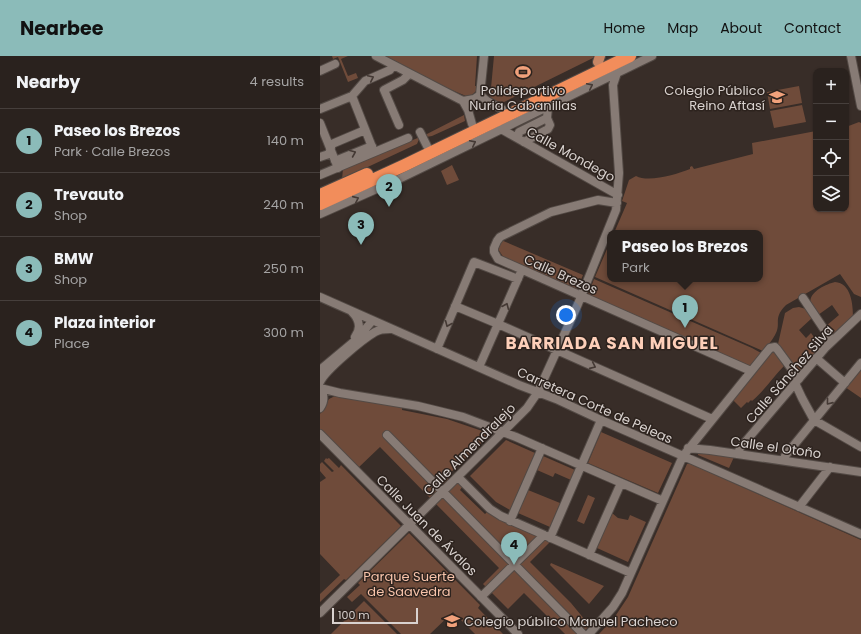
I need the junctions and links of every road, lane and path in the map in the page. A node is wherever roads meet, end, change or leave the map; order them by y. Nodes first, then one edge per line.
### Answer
1 (376, 56) edge
2 (484, 56) edge
3 (611, 56) edge
4 (630, 56) edge
5 (652, 56) edge
6 (851, 56) edge
7 (599, 59) edge
8 (334, 64) dead end
9 (393, 65) junction
10 (320, 71) edge
11 (617, 73) junction
12 (409, 74) junction
13 (604, 79) junction
14 (613, 85) junction
15 (352, 96) junction
16 (477, 97) junction
17 (463, 101) junction
18 (548, 106) junction
19 (861, 106) edge
20 (320, 109) edge
21 (502, 109) junction
22 (468, 110) junction
23 (320, 124) edge
24 (472, 124) junction
25 (399, 125) dead end
26 (502, 129) junction
27 (365, 130) junction
28 (420, 132) dead end
29 (408, 138) dead end
30 (521, 140) junction
31 (427, 146) junction
32 (330, 149) junction
33 (373, 149) junction
34 (320, 157) edge
35 (337, 164) junction
36 (320, 175) edge
37 (320, 195) edge
38 (618, 199) junction
39 (320, 204) edge
40 (320, 214) edge
41 (608, 230) edge
42 (607, 233) edge
43 (522, 269) junction
44 (518, 279) junction
45 (582, 295) junction
46 (320, 298) edge
47 (803, 298) dead end
48 (456, 306) junction
49 (350, 310) junction
50 (861, 314) edge
51 (374, 321) junction
52 (498, 324) junction
53 (392, 329) junction
54 (832, 341) junction
55 (354, 344) junction
56 (437, 349) junction
57 (557, 350) junction
58 (816, 358) junction
59 (861, 363) edge
60 (479, 367) junction
61 (320, 370) edge
62 (750, 372) junction
63 (797, 381) junction
64 (320, 382) edge
65 (845, 383) junction
66 (519, 385) junction
67 (320, 387) edge
68 (340, 393) junction
69 (540, 393) junction
70 (556, 399) junction
71 (535, 403) junction
72 (322, 405) edge
73 (527, 408) junction
74 (712, 419) junction
75 (602, 420) junction
76 (814, 420) junction
77 (503, 432) junction
78 (386, 435) dead end
79 (322, 439) edge
80 (861, 446) edge
81 (542, 448) junction
82 (688, 448) junction
83 (738, 454) junction
84 (683, 456) junction
85 (784, 460) junction
86 (582, 466) junction
87 (830, 467) junction
88 (861, 472) edge
89 (458, 477) junction
90 (621, 483) junction
91 (443, 492) junction
92 (663, 501) junction
93 (799, 506) junction
94 (510, 521) junction
95 (410, 525) junction
96 (861, 534) edge
97 (547, 537) junction
98 (589, 555) junction
99 (514, 565) junction
100 (631, 573) junction
101 (482, 597) junction
102 (320, 613) edge
103 (518, 634) edge
104 (583, 634) edge
105 (589, 634) edge

1 - 9 street
2 - 16 street
3 - 7 highway
4 - 39 highway
5 - 11 street
6 - 19 street
7 - 21 highway
8 - 10 street
9 - 12 street
15 -> 9 street
11 - 13 street
11 - 14 street
12 - 17 street
12 - 25 street
13 - 14 street
18 -> 13 street
14 - 38 street
15 - 20 street
15 - 27 street
16 - 17 street
16 - 21 street
16 - 22 street
17 - 22 street
18 - 26 street
18 - 30 street
21 - 24 highway
22 - 24 street
23 - 32 street
24 - 31 highway
26 - 30 street, Calle Mondego
40 -> 26 street
27 - 32 street
27 - 33 street
28 - 31 street
29 - 33 street
30 - 38 street, Calle Mondego
31 - 37 highway
32 - 34 street
32 - 35 street
33 - 35 street
35 - 36 street
38 - 41 street
38 - 43 street, Calle Brezos
42 - 45 street
43 - 44 street
43 - 45 street, Calle Brezos
44 - 48 street
52 -> 44 street
45 - 57 street
45 - 62 street, Calle Brezos
46 - 49 street, Carretera Corte de Peleas
47 - 54 street
48 - 52 street
48 -> 56 street
49 - 51 street, Carretera Corte de Peleas
49 - 55 street
50 - 54 street, Calle Sánchez Silva
51 - 53 street, Carretera Corte de Peleas
51 - 55 street
52 - 57 street
52 - 60 street
53 - 55 street
53 - 56 street, Carretera Corte de Peleas
54 - 58 street, Calle Sánchez Silva
55 - 61 street
55 - 64 street
56 - 60 street, Carretera Corte de Peleas
57 - 69 street
57 -> 74 street
58 - 63 street, Calle Sánchez Silva
58 - 65 street
59 - 65 street
60 - 66 street, Carretera Corte de Peleas
62 - 63 street
62 - 74 street
63 - 76 street
63 - 83 street, Calle Sánchez Silva
65 -> 76 street
66 - 69 street, Carretera Corte de Peleas
66 - 73 street, Calle Almendralejo
67 - 68 street
67 - 72 street
68 - 72 street
68 - 77 street
69 - 70 street, Carretera Corte de Peleas
69 - 71 street, Calle Almendralejo
69 - 73 street, Calle Almendralejo
70 - 71 street, Calle Almendralejo
70 - 75 street, Carretera Corte de Peleas
71 - 73 street, Calle Almendralejo
73 - 77 street, Calle Almendralejo
74 - 82 street
75 - 84 street, Carretera Corte de Peleas
75 - 86 street
76 - 80 street
76 - 85 street
77 - 81 street
77 - 89 street, Calle Almendralejo
78 - 91 street
79 - 95 street, Calle Juan de Ávalos
81 - 86 street
81 - 94 street
82 - 83 street, Calle el Otoño
82 - 84 street
83 - 85 street, Calle el Otoño
84 - 92 street
84 - 93 street, Carretera Corte de Peleas
85 - 87 street, Calle el Otoño
86 - 90 street
86 - 97 street
87 - 88 street, Calle el Otoño
87 - 93 street
89 - 91 street, Calle Almendralejo
89 - 94 street
90 - 92 street
90 - 98 street
91 - 95 street, Calle Almendralejo
91 - 99 street
92 - 100 street
93 - 96 street, Carretera Corte de Peleas
94 - 97 street
95 - 101 street, Calle Juan de Ávalos
95 - 102 street, Calle Almendralejo
97 - 98 street
97 - 99 street
98 - 100 street
99 - 101 street
99 - 104 street
100 - 105 street
101 - 103 street, Calle Juan de Ávalos

